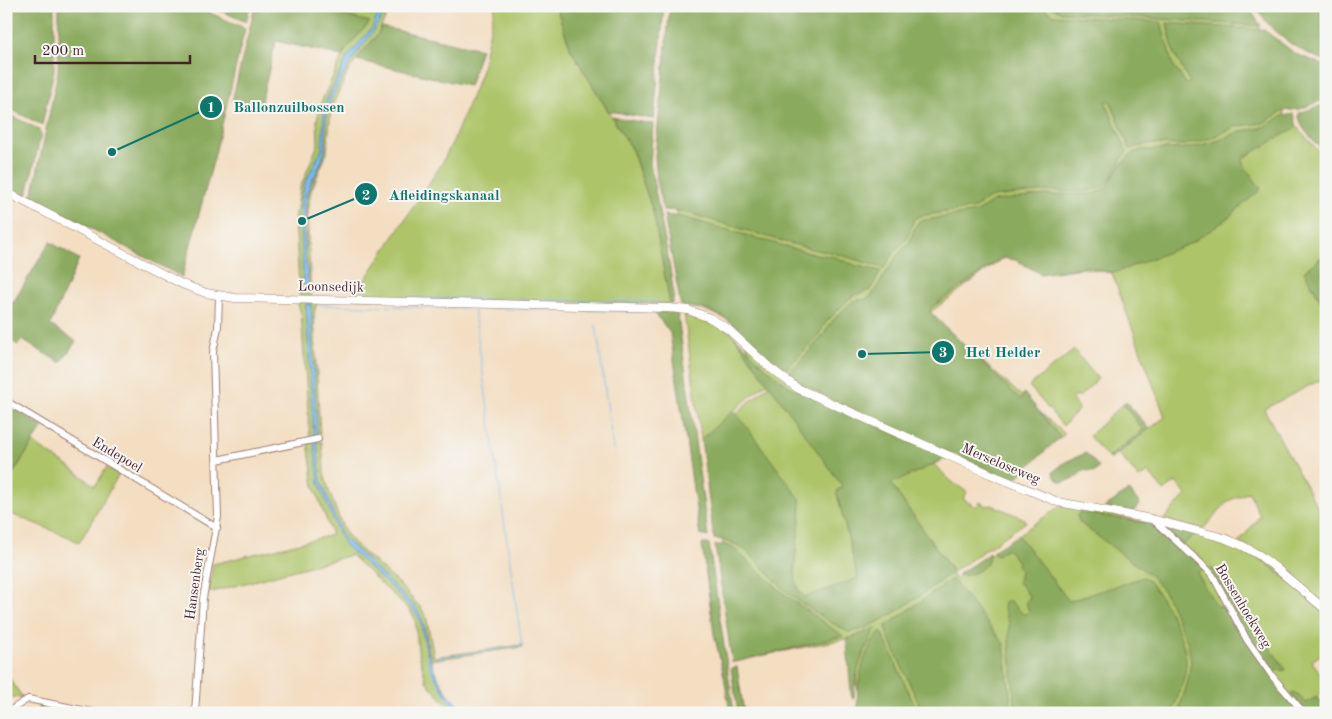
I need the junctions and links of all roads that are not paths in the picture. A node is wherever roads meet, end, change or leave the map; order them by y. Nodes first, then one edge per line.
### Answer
1 (6, 192) edge
2 (219, 296) junction
3 (679, 308) joint
4 (6, 401) edge
5 (318, 440) dead end
6 (216, 460) junction
7 (1152, 520) junction
8 (217, 528) junction
9 (1326, 610) edge
10 (6, 712) edge
11 (97, 713) edge
12 (195, 713) edge
13 (1304, 713) edge

1 - 2 street, Loonsedijk
2 - 3 street, Loonsedijk
2 - 6 street, Hansenberg
3 - 7 street, Merseloseweg
4 - 8 street, Endepoel
5 - 6 street
6 - 8 street, Hansenberg
7 - 9 street, Merseloseweg
7 - 13 street, Bossenhoekweg
8 - 12 street, Hansenberg
10 - 11 street

